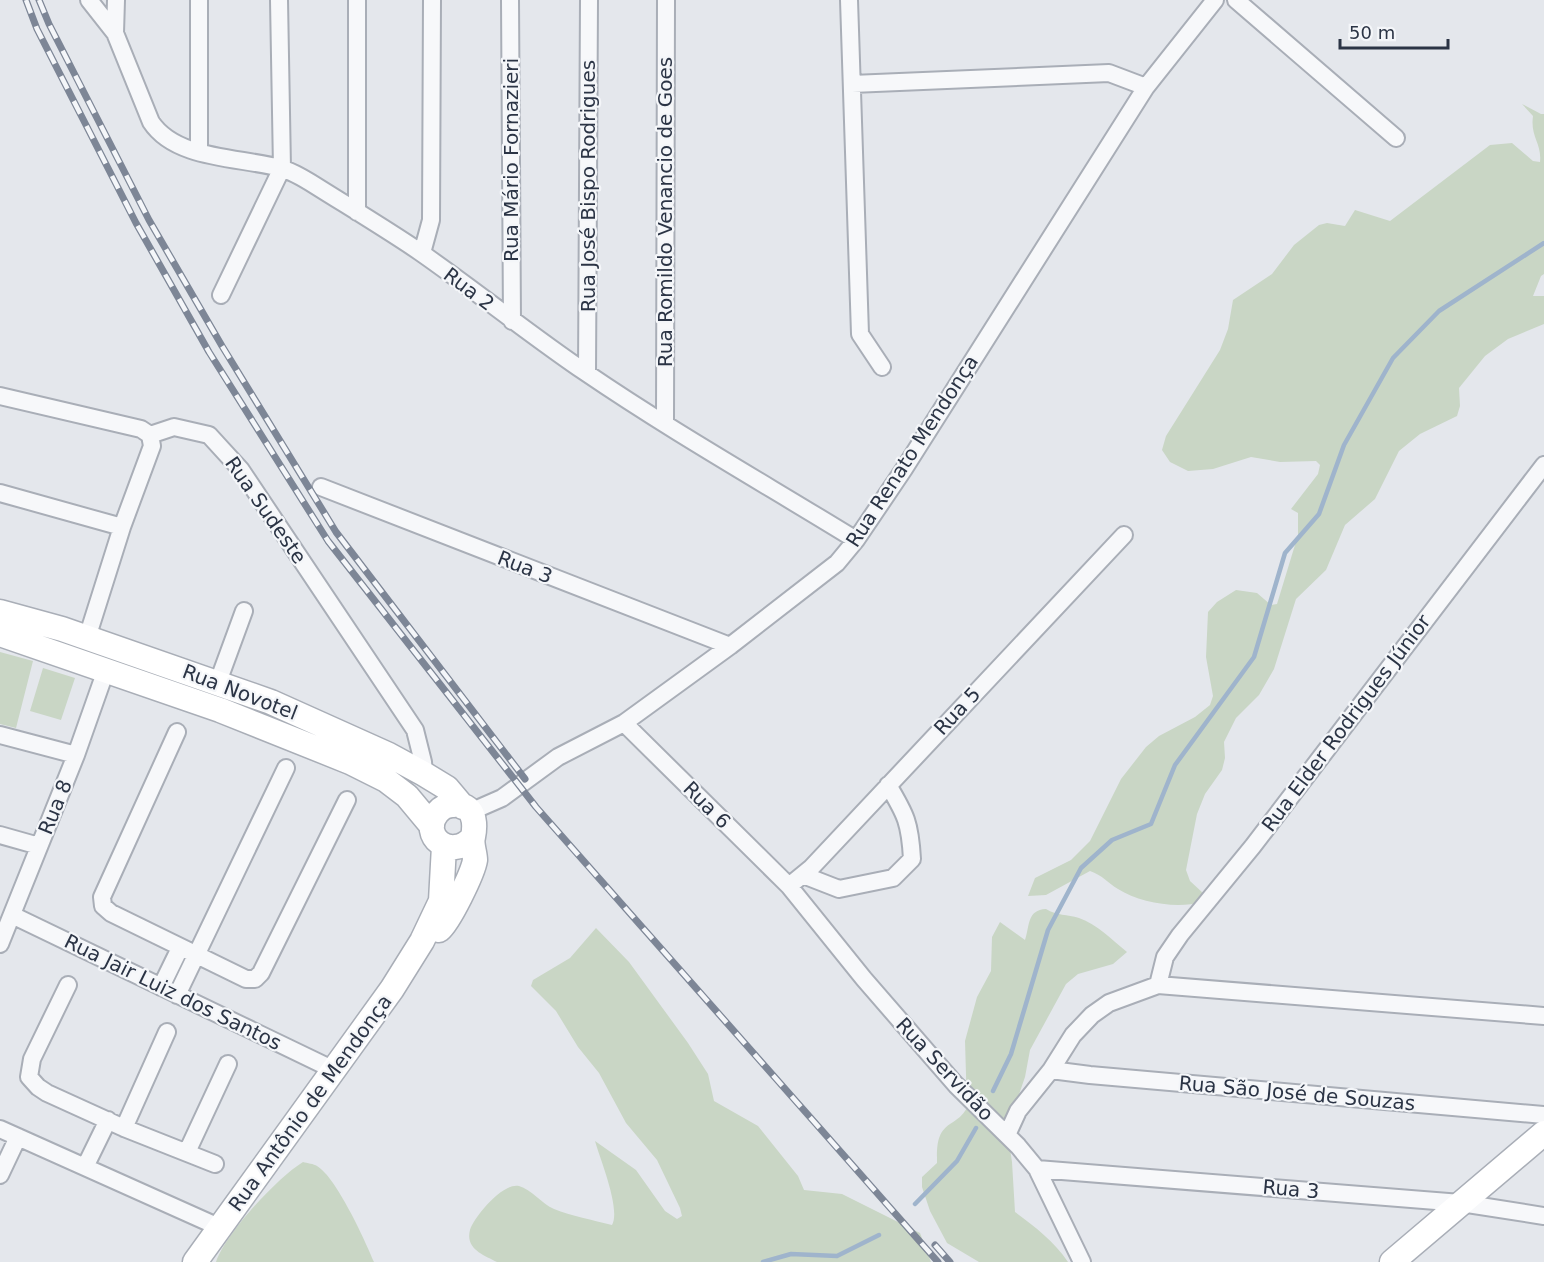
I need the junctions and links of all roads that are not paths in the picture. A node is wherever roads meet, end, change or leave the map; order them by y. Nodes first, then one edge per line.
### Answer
1 (89, 0) edge
2 (116, 0) edge
3 (199, 0) edge
4 (279, 0) edge
5 (357, 0) edge
6 (432, 0) edge
7 (510, 0) edge
8 (589, 0) edge
9 (666, 0) edge
10 (849, 0) edge
11 (1215, 0) edge
12 (1236, 0) edge
13 (115, 33) junction
14 (852, 84) junction
15 (1146, 87) junction
16 (1396, 138) dead end
17 (199, 152) junction
18 (282, 168) junction
19 (357, 212) junction
20 (422, 254) junction
21 (221, 295) dead end
22 (512, 321) junction
23 (882, 367) dead end
24 (587, 373) junction
25 (0, 396) edge
26 (664, 423) junction
27 (150, 435) junction
28 (1544, 465) edge
29 (321, 488) dead end
30 (0, 493) edge
31 (122, 527) junction
32 (1124, 535) dead end
33 (856, 540) junction
34 (244, 611) dead end
35 (0, 612) edge
36 (0, 634) edge
37 (87, 638) junction
38 (730, 646) junction
39 (143, 657) junction
40 (106, 669) junction
41 (218, 682) junction
42 (624, 723) junction
43 (177, 732) dead end
44 (0, 735) edge
45 (76, 755) junction
46 (286, 768) dead end
47 (424, 774) junction
48 (888, 785) junction
49 (346, 800) dead end
50 (470, 821) junction
51 (0, 835) edge
52 (438, 836) junction
53 (39, 846) junction
54 (803, 874) junction
55 (789, 886) junction
56 (12, 915) junction
57 (1, 938) edge
58 (422, 941) junction
59 (180, 948) junction
60 (196, 956) junction
61 (68, 985) dead end
62 (1158, 986) junction
63 (161, 987) junction
64 (177, 994) junction
65 (1544, 1016) edge
66 (167, 1032) dead end
67 (228, 1064) dead end
68 (334, 1070) junction
69 (1051, 1070) junction
70 (1544, 1115) edge
71 (108, 1120) junction
72 (124, 1128) junction
73 (0, 1129) edge
74 (1544, 1133) edge
75 (1007, 1135) junction
76 (18, 1137) junction
77 (187, 1152) junction
78 (215, 1164) dead end
79 (85, 1167) junction
80 (1037, 1169) junction
81 (0, 1175) edge
82 (1461, 1203) junction
83 (1544, 1216) edge
84 (221, 1228) junction
85 (195, 1262) edge
86 (1082, 1262) edge
87 (1392, 1262) edge

1 - 13 street
2 - 13 street
3 - 17 street
4 - 18 street
5 - 19 street
6 - 20 street
7 - 22 street, Rua Mário Fornazieri
8 - 24 street, Rua José Bispo Rodrigues
9 - 26 street, Rua Romildo Venancio de Goes
10 - 14 street
11 - 15 street, Rua Renato Mendonça
12 - 16 street
13 - 17 street, Rua 2
14 - 15 street
14 - 23 street
15 - 33 street, Rua Renato Mendonça
17 - 18 street, Rua 2
18 - 19 street, Rua 2
18 - 21 street
19 - 20 street, Rua 2
20 - 22 street, Rua 2
22 - 24 street, Rua 2
24 - 26 street, Rua 2
25 - 27 street
26 - 33 street, Rua 2
27 - 31 street
27 - 47 street, Rua Sudeste
28 - 62 street, Rua Elder Rodrigues Júnior
29 - 38 street, Rua 3
30 - 31 street
31 - 37 street
32 - 48 street, Rua 5
33 - 38 street, Rua Renato Mendonça
34 - 41 street
35 - 37 street, Rua Novotel
36 - 40 street, Rua Novotel
37 - 39 street, Rua Novotel
37 - 40 street
38 - 42 street, Rua Renato Mendonça
39 - 40 street
39 - 41 street, Rua Novotel
40 - 45 street, Rua 8
40 - 52 street, Rua Novotel
41 - 47 street, Rua Novotel
42 - 50 street, Rua Renato Mendonça
42 - 55 street, Rua 6
43 - 59 street
44 - 45 street
45 - 53 street, Rua 8
46 - 60 street
47 - 50 street, Rua Novotel
48 - 54 street, Rua 5
48 - 54 street
49 - 60 street
50 - 52 street
50 - 52 street
50 - 58 street, Rua Antônio de Mendonça
51 - 53 street
52 - 58 street, Rua Antônio de Mendonça
53 - 56 street, Rua 8
54 - 55 street, Rua 5
55 - 75 street, Rua Servidão
56 - 57 street, Rua 8
56 - 63 street, Rua Jair Luiz dos Santos
58 - 68 street, Rua Antônio de Mendonça
59 - 60 street
59 - 63 street
60 - 64 street
61 - 71 street
62 - 65 street
62 - 69 street
63 - 64 street, Rua Jair Luiz dos Santos
64 - 68 street, Rua Jair Luiz dos Santos
66 - 72 street
67 - 77 street
68 - 84 street, Rua Antônio de Mendonça
69 - 70 street, Rua São José de Souzas
69 - 75 street
71 - 72 street
71 - 79 street
72 - 77 street
73 - 76 street
74 - 82 street
75 - 80 street, Rua Servidão
76 - 79 street
76 - 81 street
77 - 78 street
79 - 84 street
80 - 82 street, Rua 3
80 - 86 street, Rua Servidão
82 - 83 street, Rua 3
82 - 87 street
84 - 85 street, Rua Antônio de Mendonça

